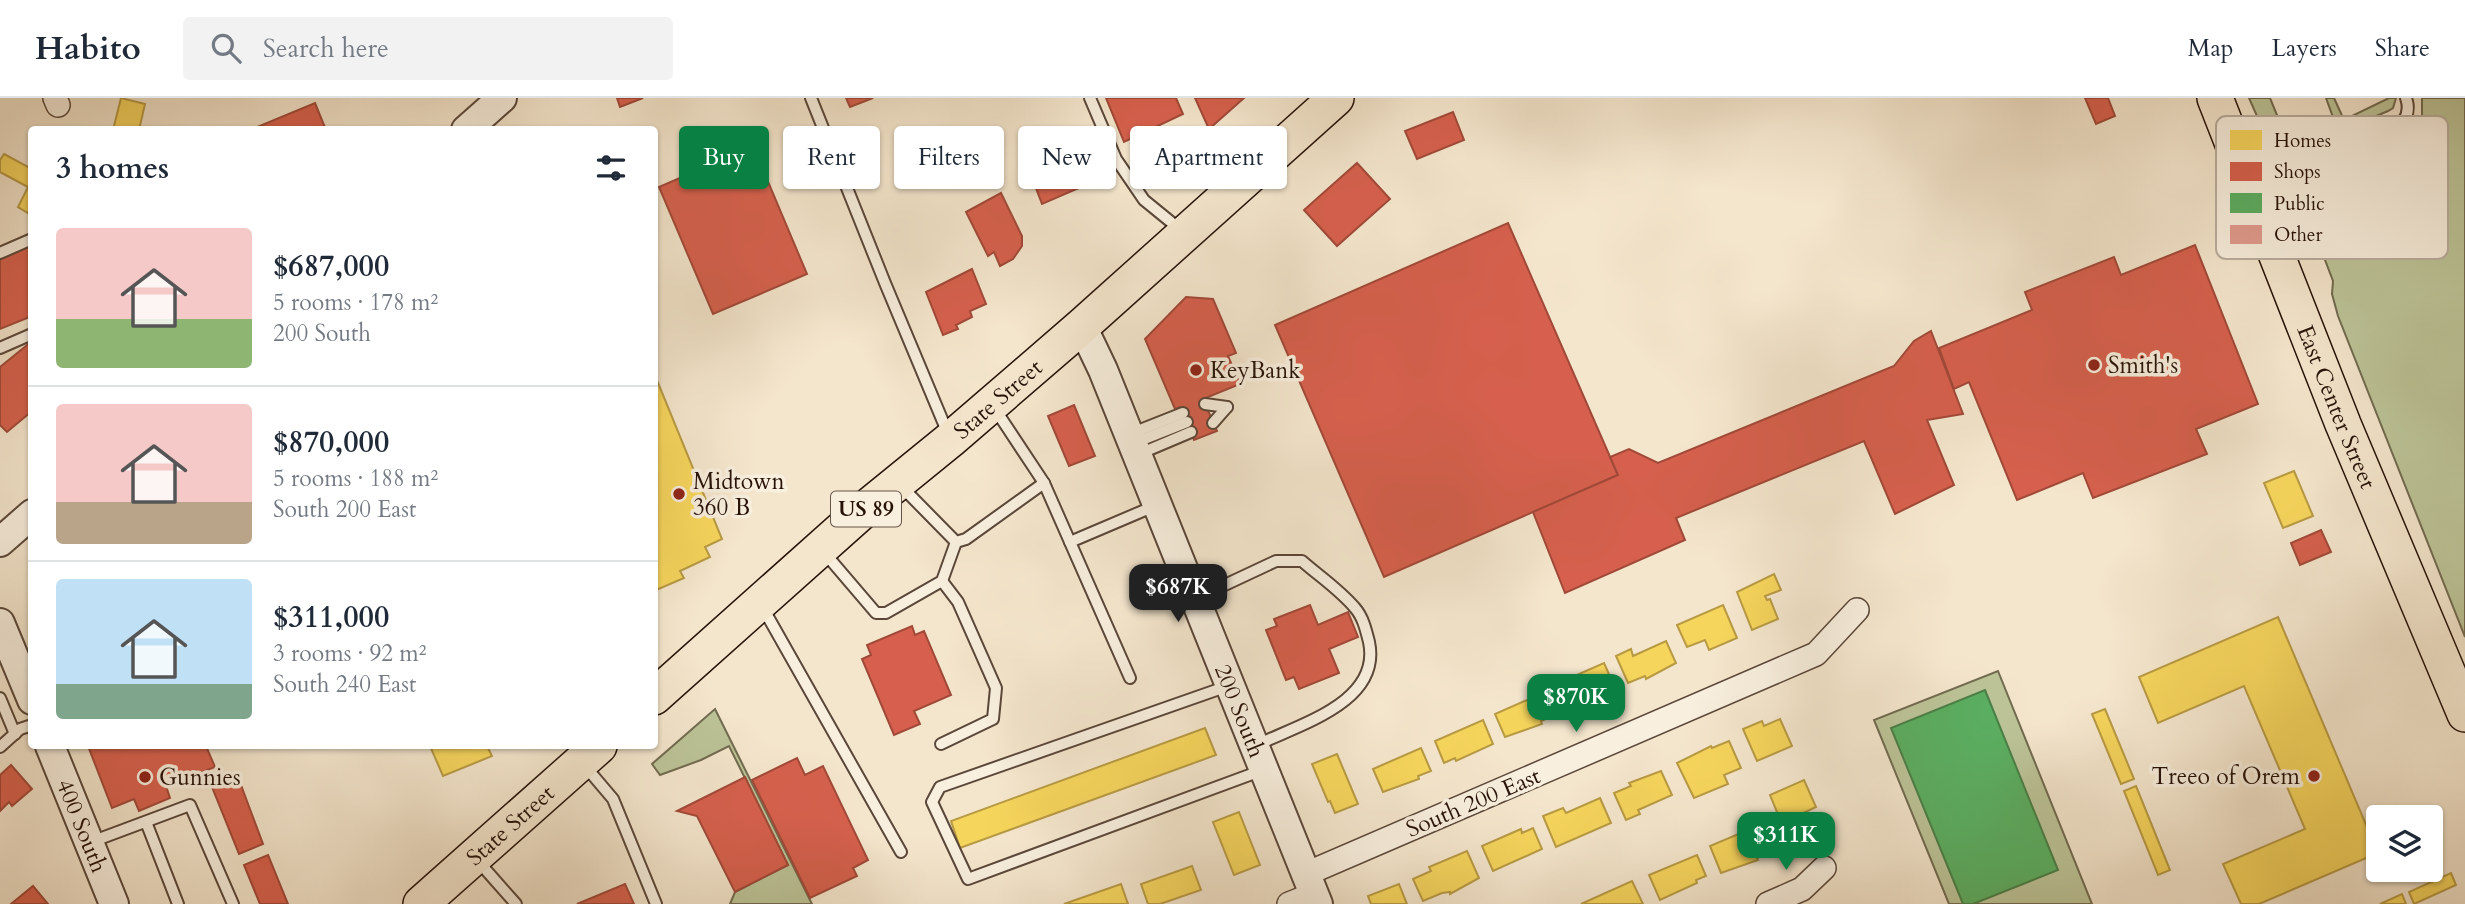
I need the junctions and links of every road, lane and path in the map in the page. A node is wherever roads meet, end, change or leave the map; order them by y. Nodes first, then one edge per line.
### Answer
1 (502, 98) edge
2 (811, 98) edge
3 (1090, 98) edge
4 (1336, 98) edge
5 (2215, 98) edge
6 (2406, 98) edge
7 (2222, 116) edge
8 (2407, 116) edge
9 (470, 126) edge
10 (1185, 233) junction
11 (28, 241) edge
12 (0, 253) edge
13 (2277, 259) edge
14 (1082, 326) junction
15 (28, 336) edge
16 (0, 348) edge
17 (991, 404) junction
18 (1209, 413) joint
19 (950, 440) junction
20 (1133, 444) junction
21 (898, 482) junction
22 (1044, 483) junction
23 (1157, 505) junction
24 (28, 518) edge
25 (0, 542) edge
26 (956, 542) junction
27 (1070, 542) junction
28 (821, 548) junction
29 (942, 581) junction
30 (1195, 600) junction
31 (760, 603) junction
32 (1857, 610) dead end
33 (0, 625) edge
34 (1130, 678) dead end
35 (1229, 686) junction
36 (28, 688) edge
37 (658, 692) edge
38 (0, 698) edge
39 (2465, 713) edge
40 (28, 727) edge
41 (15, 734) junction
42 (942, 744) dead end
43 (0, 747) edge
44 (51, 749) edge
45 (590, 754) edge
46 (1258, 759) junction
47 (146, 822) junction
48 (89, 842) junction
49 (901, 852) dead end
50 (474, 856) junction
51 (1824, 867) dead end
52 (1307, 894) edge
53 (114, 904) edge
54 (178, 904) edge
55 (233, 904) edge
56 (421, 904) edge
57 (516, 904) edge
58 (656, 904) edge
59 (1768, 904) edge

1 - 9 street
2 - 19 lane
3 - 10 lane
4 - 10 main road, State Street / US 89
5 - 7 main road, East Center Street
6 - 8 lane
10 - 14 main road, State Street / US 89
11 - 12 lane
13 - 39 main road, East Center Street
14 - 17 main road, State Street / US 89
14 - 20 street, 200 South
15 - 16 lane
17 - 19 main road, State Street / US 89
17 - 22 lane
18 - 18 lane
19 - 21 main road, State Street / US 89
20 - 20 lane
20 - 23 street, 200 South
21 - 26 lane
21 - 28 main road, State Street / US 89
22 - 26 lane
22 - 27 lane
23 - 27 lane
23 - 30 street, 200 South
24 - 25 street
26 - 29 lane
27 - 34 lane
28 - 29 lane
28 - 31 main road, State Street / US 89
29 - 42 lane
30 - 35 street, 200 South
30 - 46 lane
31 - 37 main road, State Street / US 89
31 - 49 lane
32 - 52 street, South 200 East
33 - 36 street
35 - 46 street, 200 South
35 - 46 lane
38 - 41 lane
40 - 41 lane
41 - 43 lane
44 - 48 street, 400 South
45 - 50 main road, State Street
45 - 58 lane
46 - 52 street, 200 South
47 - 48 lane
47 - 54 lane
47 - 55 lane
48 - 53 street, 400 South
50 - 56 main road, State Street
50 - 57 lane
51 - 59 street

